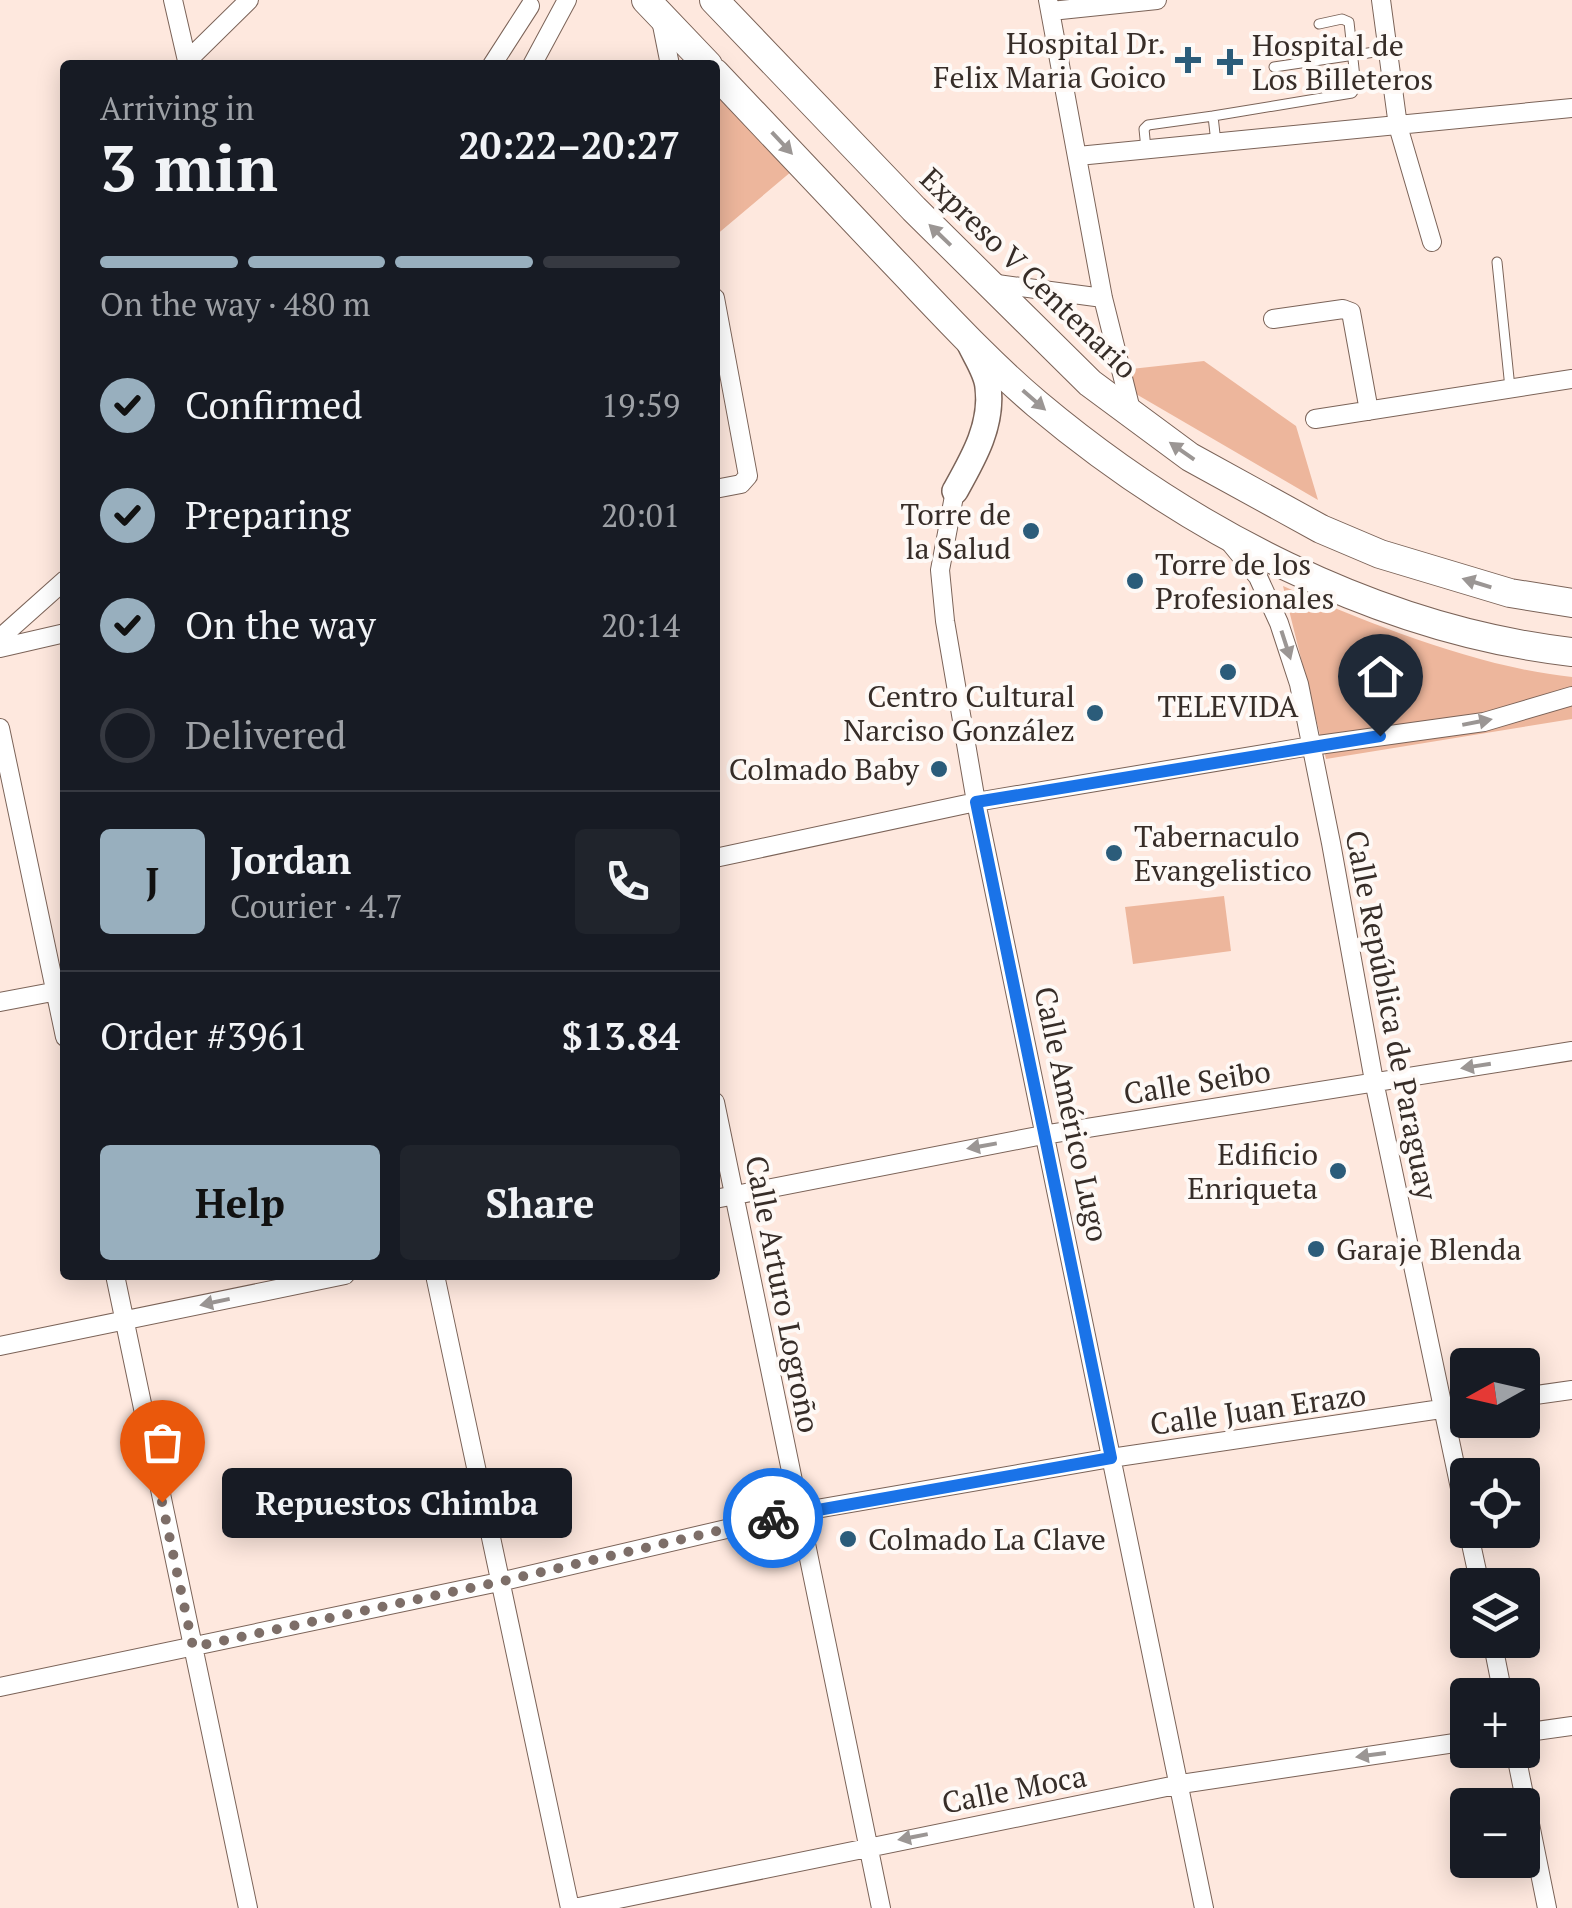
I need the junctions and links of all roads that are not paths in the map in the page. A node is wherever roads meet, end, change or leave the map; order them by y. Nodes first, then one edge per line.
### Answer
1 (173, 0) edge
2 (249, 0) edge
3 (566, 0) edge
4 (714, 0) edge
5 (1157, 0) edge
6 (1380, 0) edge
7 (530, 6) dead end
8 (1050, 6) edge
9 (653, 8) edge
10 (1318, 24) dead end
11 (1388, 50) junction
12 (1353, 55) junction
13 (187, 60) edge
14 (191, 60) edge
15 (495, 60) edge
16 (535, 60) edge
17 (669, 60) edge
18 (703, 60) edge
19 (1274, 66) dead end
20 (720, 77) edge
21 (1572, 108) edge
22 (1213, 116) junction
23 (1398, 126) junction
24 (1216, 143) junction
25 (1146, 150) junction
26 (1078, 156) junction
27 (1432, 242) dead end
28 (1498, 262) dead end
29 (989, 283) junction
30 (1103, 298) junction
31 (1273, 320) dead end
32 (720, 338) edge
33 (968, 339) junction
34 (1572, 379) edge
35 (1510, 388) junction
36 (1369, 411) junction
37 (1132, 414) junction
38 (1315, 419) dead end
39 (720, 488) edge
40 (955, 491) joint
41 (1220, 532) junction
42 (60, 584) edge
43 (1572, 603) edge
44 (60, 634) edge
45 (0, 638) edge
46 (0, 648) edge
47 (1572, 652) edge
48 (1572, 696) edge
49 (0, 728) edge
50 (1311, 746) junction
51 (976, 802) junction
52 (720, 857) edge
53 (60, 991) edge
54 (0, 1002) edge
55 (1572, 1051) edge
56 (1374, 1081) junction
57 (720, 1124) edge
58 (1043, 1135) junction
59 (736, 1194) junction
60 (720, 1197) edge
61 (116, 1280) edge
62 (320, 1280) edge
63 (435, 1280) edge
64 (124, 1320) junction
65 (0, 1346) edge
66 (1572, 1390) edge
67 (1540, 1395) edge
68 (1450, 1408) edge
69 (1443, 1409) junction
70 (1111, 1458) junction
71 (1453, 1458) edge
72 (799, 1512) junction
73 (499, 1582) junction
74 (193, 1647) junction
75 (0, 1687) edge
76 (1572, 1726) edge
77 (1540, 1730) edge
78 (1450, 1744) edge
79 (1519, 1768) edge
80 (1181, 1784) junction
81 (868, 1846) junction
82 (248, 1908) edge
83 (572, 1908) edge
84 (881, 1908) edge
85 (1204, 1908) edge
86 (1546, 1908) edge

1 - 13 street
2 - 14 street
3 - 16 street
29 -> 4 main road, Expreso V Centenario
5 - 8 street
6 - 11 street
7 - 15 street
8 - 26 street
9 - 17 street
9 - 18 main road
10 - 12 lane
11 - 12 lane
11 - 23 street
12 - 19 lane
12 - 22 lane
20 -> 33 main road
21 - 23 street
22 - 24 lane
22 - 25 lane
23 - 24 street
23 - 27 street
24 - 25 street
25 - 26 street
26 - 30 street
28 - 35 lane
29 - 30 street
29 - 37 main road, Expreso V Centenario
30 - 37 street
31 - 36 street
32 - 39 street
33 - 40 street, Calle Américo Lugo
33 -> 41 main road
34 - 35 street
35 - 36 street
36 - 38 street
43 -> 37 main road, Expreso V Centenario
40 - 51 street, Calle Américo Lugo
41 - 47 main road
41 -> 50 street, Calle República de Paraguay
42 - 45 street
44 - 46 street
50 -> 48 street
49 - 53 street
50 - 51 street
50 - 56 street, Calle República de Paraguay
51 - 52 street
51 - 58 street, Calle Américo Lugo
53 - 54 street
55 -> 56 street, Calle Seibo
56 - 58 street, Calle Seibo
56 - 69 street, Calle República de Paraguay
57 - 59 street, Calle Arturo Logroño
58 -> 59 street, Calle Seibo
58 - 70 street, Calle Américo Lugo
59 - 60 street, Calle Seibo
59 - 72 street, Calle Arturo Logroño
61 - 64 street
62 -> 64 street
63 - 73 street
64 - 65 street
64 - 74 street
66 - 67 street
68 - 69 street, Calle Juan Erazo
69 - 70 street, Calle Juan Erazo
69 - 71 street, Calle República de Paraguay
70 - 72 street, Calle Juan Erazo
70 - 80 street, Calle Américo Lugo
72 - 73 street, Calle Juan Erazo
72 - 81 street, Calle Arturo Logroño
73 - 74 street, Calle Juan Erazo
73 - 83 street
74 - 75 street, Calle Juan Erazo
74 - 82 street
76 - 77 street
78 -> 80 street, Calle Moca
79 - 86 street
80 -> 81 street, Calle Moca
80 - 85 street, Calle Américo Lugo
81 - 83 street, Calle Moca
81 - 84 street, Calle Arturo Logroño

